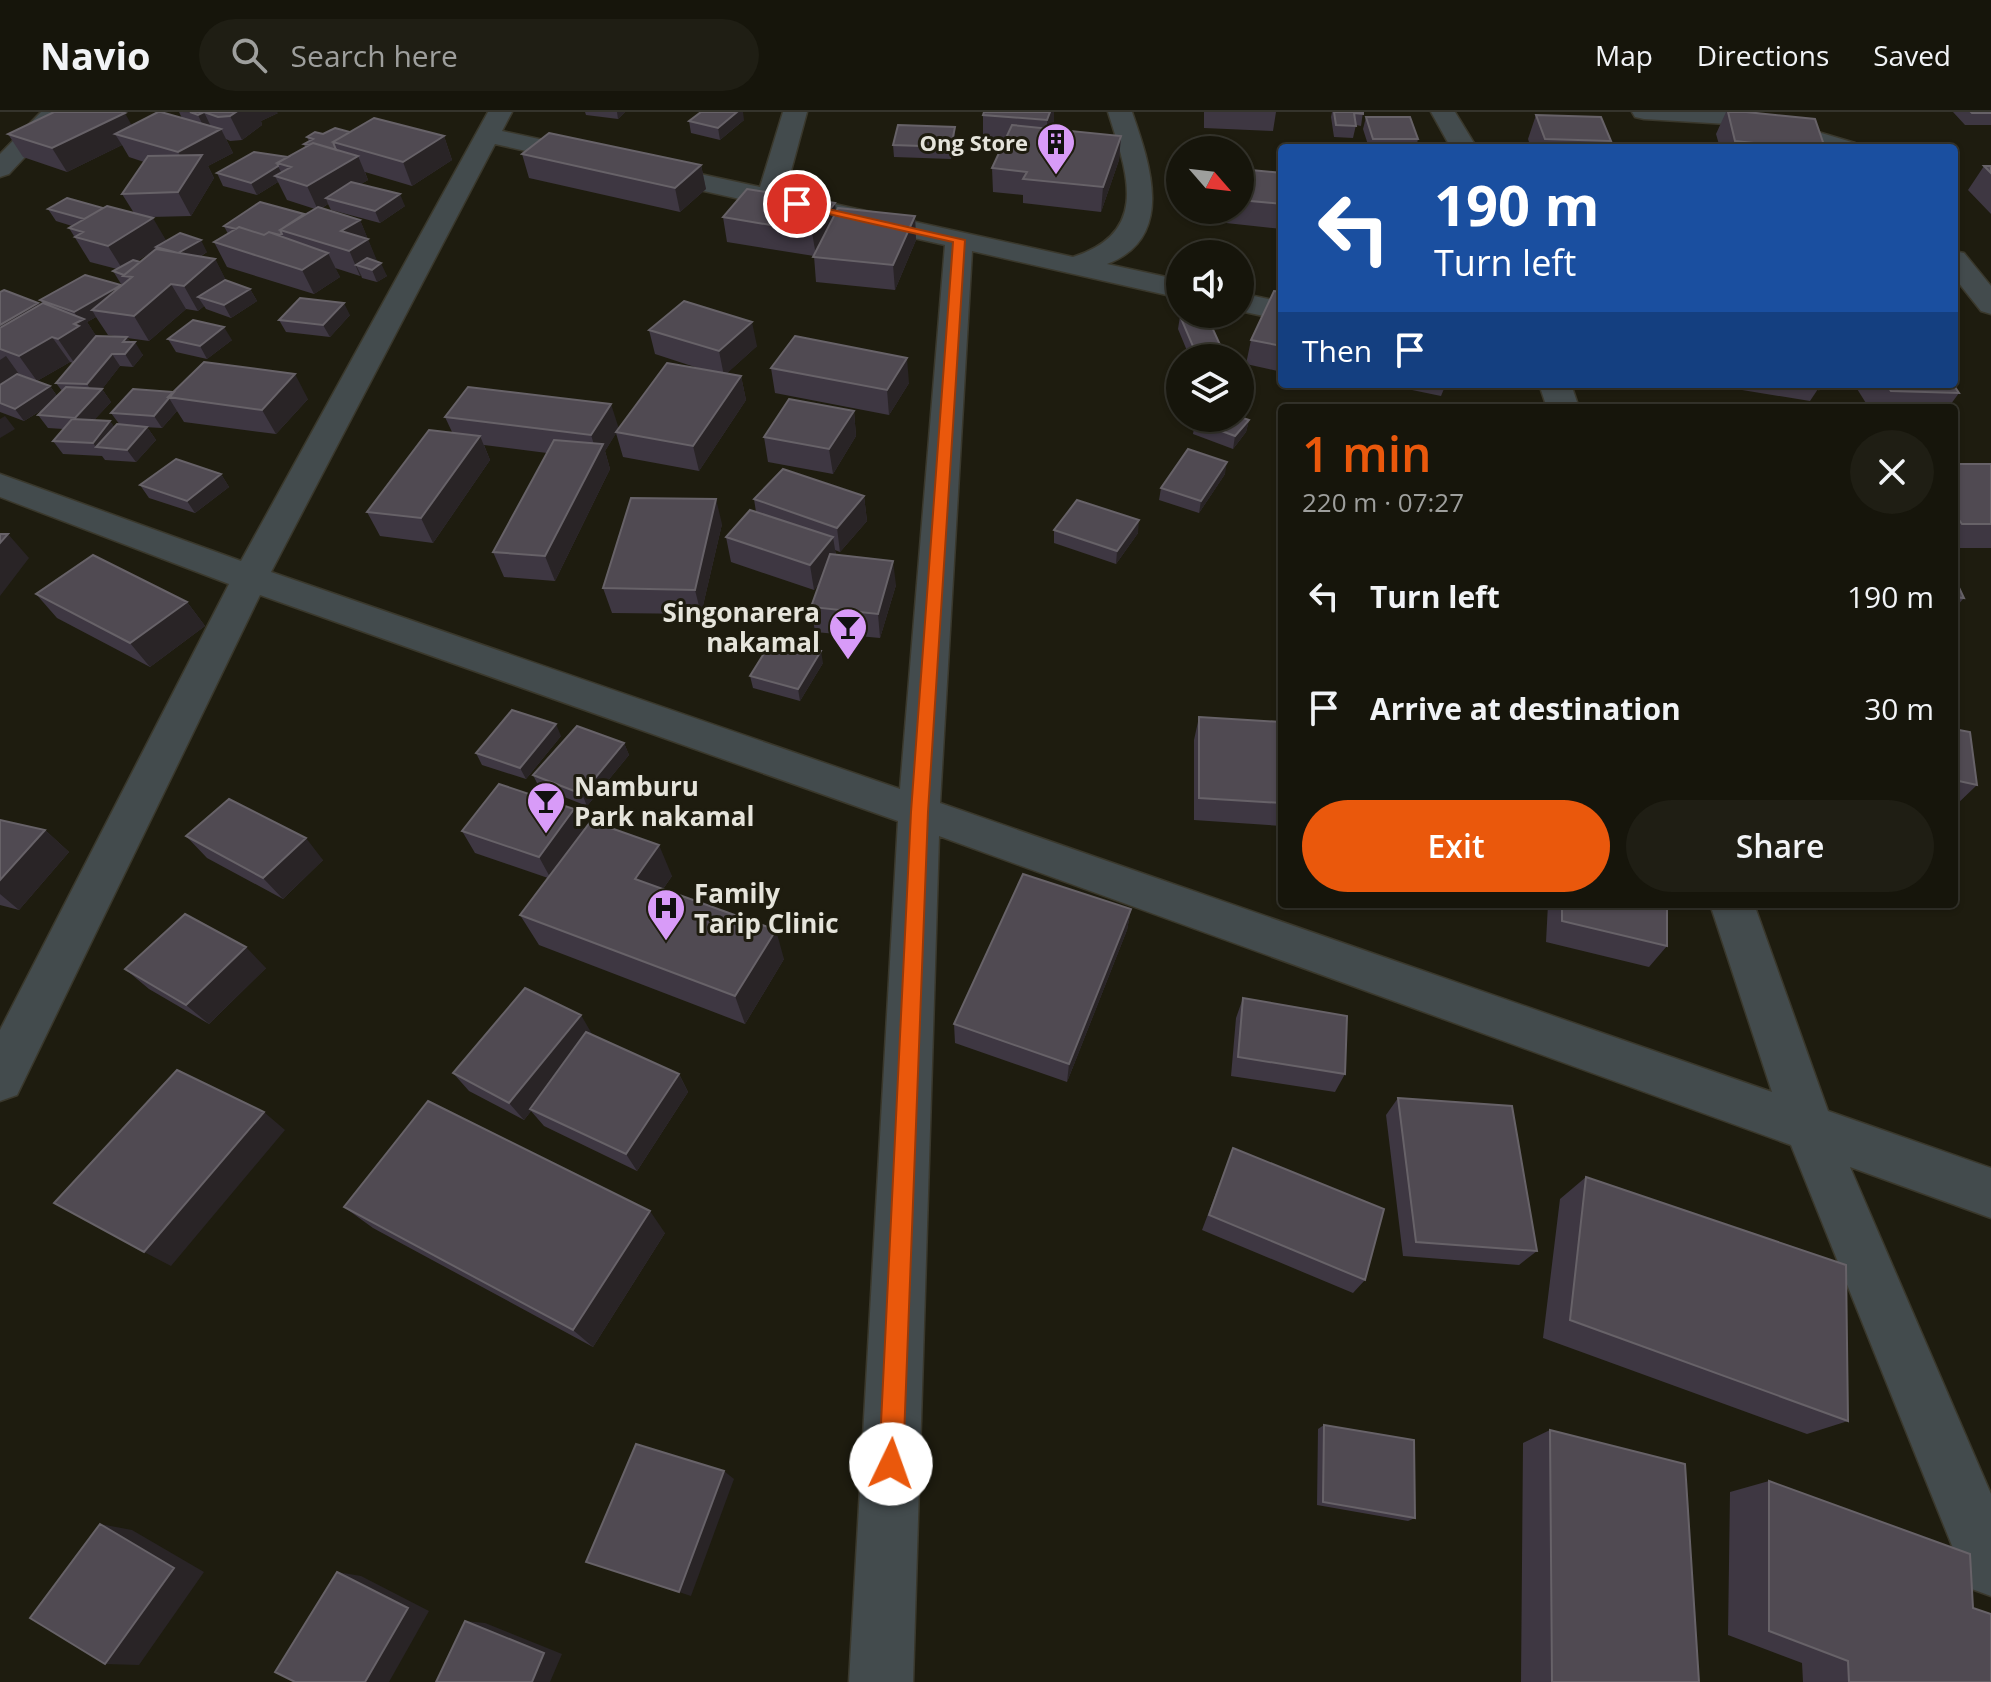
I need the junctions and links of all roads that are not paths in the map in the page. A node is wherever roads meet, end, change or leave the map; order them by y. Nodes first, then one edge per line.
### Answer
1 (55, 112) edge
2 (795, 112) edge
3 (1120, 112) edge
4 (1443, 112) edge
5 (1644, 112) edge
6 (1771, 112) edge
7 (1746, 118) junction
8 (494, 124) edge
9 (1462, 144) edge
10 (1833, 144) edge
11 (0, 169) edge
12 (770, 198) junction
13 (959, 240) junction
14 (1958, 264) edge
15 (1074, 266) junction
16 (1166, 286) edge
17 (1254, 305) edge
18 (1991, 305) edge
19 (1278, 310) edge
20 (0, 485) edge
21 (250, 578) junction
22 (919, 812) junction
23 (1733, 908) edge
24 (0, 1079) edge
25 (1809, 1129) junction
26 (1991, 1193) edge
27 (1991, 1566) edge
28 (881, 1682) edge

1 - 11 street
2 - 12 street
3 - 15 street
4 - 9 street
5 - 7 street
6 - 7 street
7 - 10 street
8 - 12 street
8 - 21 street
12 - 13 street
13 - 15 street
13 - 22 street
14 - 18 street
15 - 16 street
17 - 19 street
20 - 21 street
21 - 22 street
21 - 24 street
22 - 25 street
22 - 28 street
23 - 25 street
25 - 26 street
25 - 27 street

